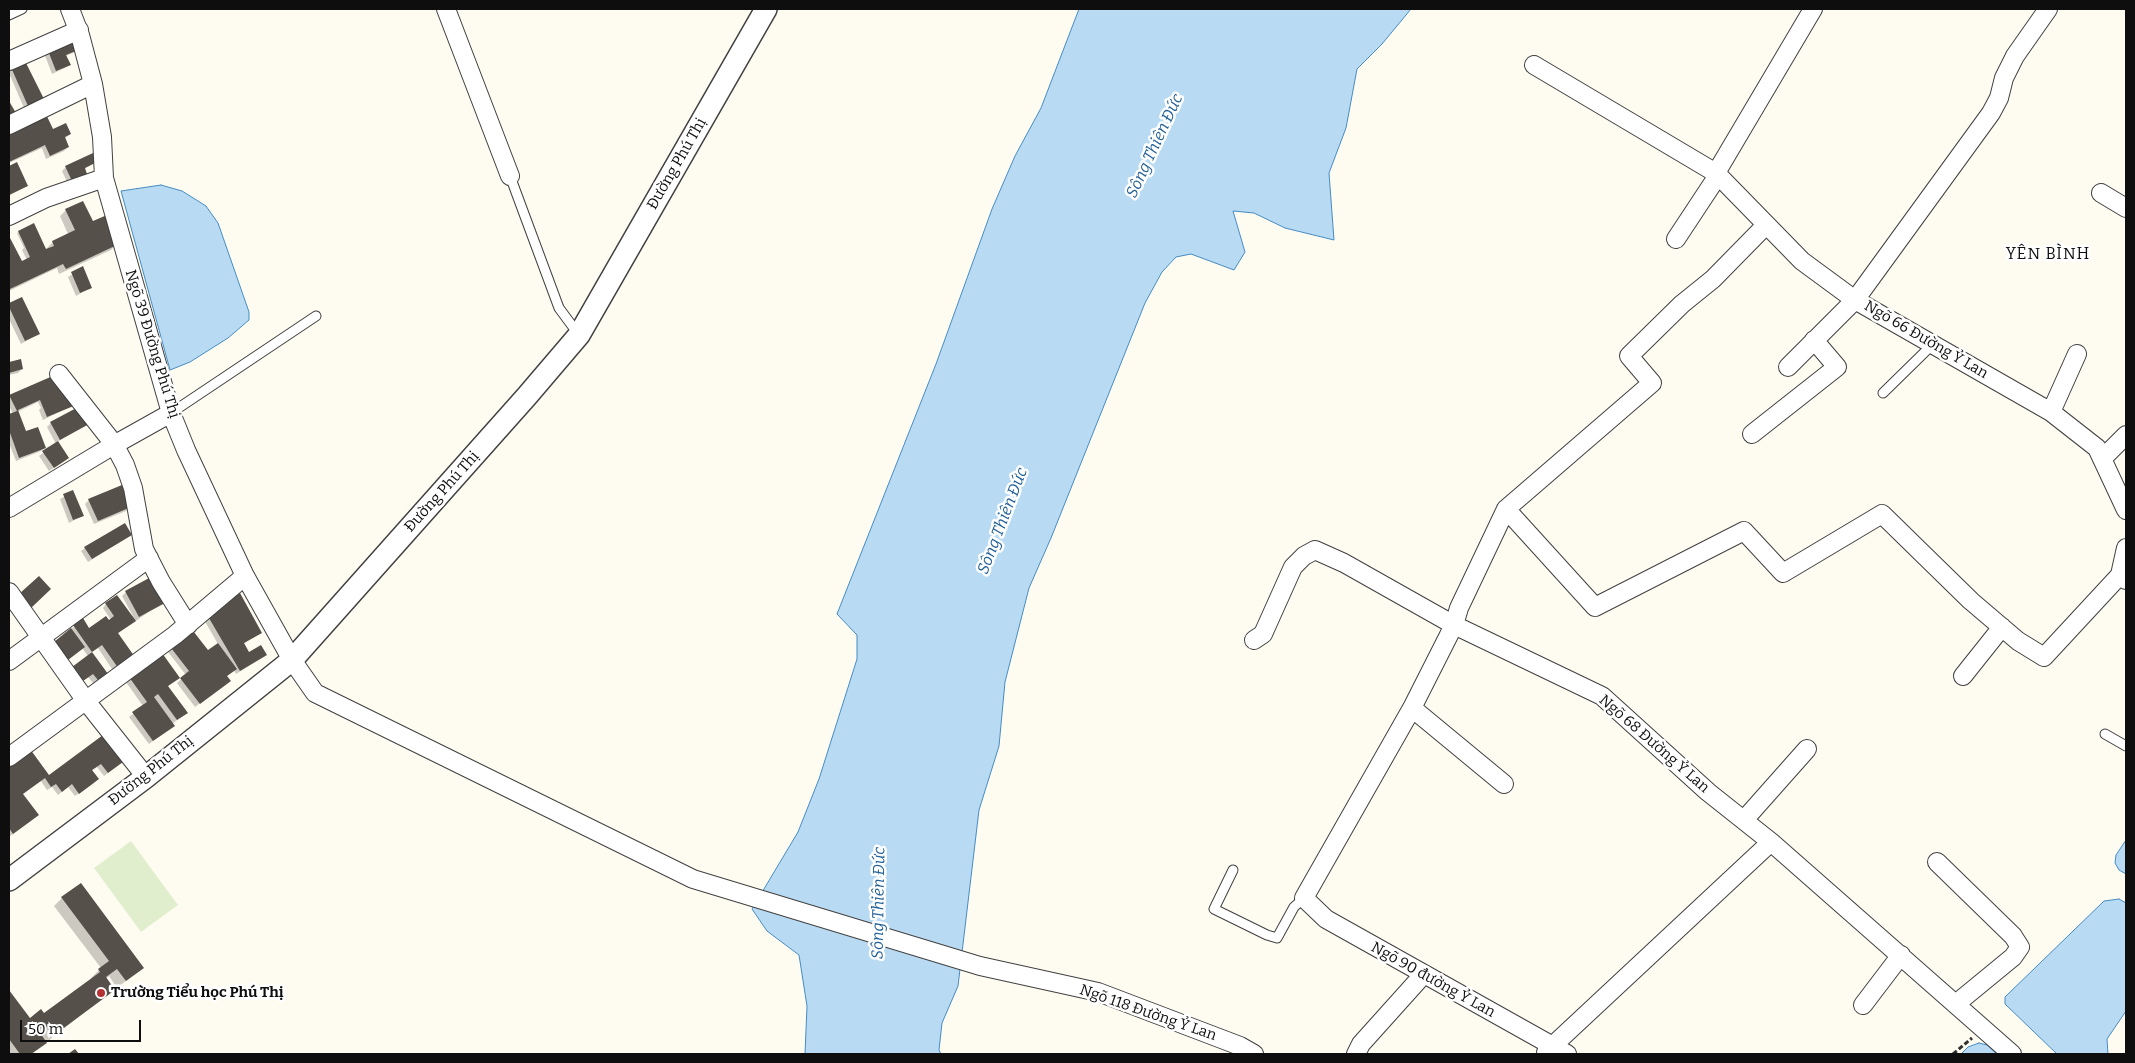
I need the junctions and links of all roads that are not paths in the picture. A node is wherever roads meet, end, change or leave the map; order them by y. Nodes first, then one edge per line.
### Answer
1 (22, 9) edge
2 (70, 9) edge
3 (446, 9) edge
4 (766, 9) edge
5 (1813, 9) edge
6 (2048, 9) edge
7 (9, 15) edge
8 (79, 30) junction
9 (9, 61) edge
10 (1534, 65) dead end
11 (93, 84) junction
12 (9, 124) edge
13 (1716, 173) junction
14 (510, 176) joint
15 (104, 178) junction
16 (2100, 192) dead end
17 (2126, 208) edge
18 (9, 216) edge
19 (1766, 224) junction
20 (1676, 239) dead end
21 (1855, 300) junction
22 (316, 316) dead end
23 (579, 335) junction
24 (1814, 340) junction
25 (1933, 344) junction
26 (2077, 354) dead end
27 (1788, 367) dead end
28 (59, 374) dead end
29 (1883, 393) dead end
30 (2051, 412) junction
31 (171, 413) junction
32 (1752, 434) dead end
33 (2126, 435) edge
34 (114, 444) junction
35 (2102, 459) junction
36 (9, 508) edge
37 (1506, 510) junction
38 (2126, 510) edge
39 (2126, 548) edge
40 (149, 558) junction
41 (246, 576) junction
42 (2123, 578) edge
43 (9, 592) edge
44 (188, 625) junction
45 (1454, 625) junction
46 (2002, 628) junction
47 (40, 638) junction
48 (1254, 640) dead end
49 (292, 660) junction
50 (9, 661) edge
51 (1963, 676) dead end
52 (86, 701) junction
53 (1412, 708) junction
54 (2105, 734) dead end
55 (2126, 746) edge
56 (1807, 749) dead end
57 (9, 757) edge
58 (146, 777) junction
59 (1504, 784) dead end
60 (1744, 820) junction
61 (1771, 842) junction
62 (1937, 862) dead end
63 (1233, 870) dead end
64 (10, 877) edge
65 (731, 891) joint
66 (1304, 898) junction
67 (1901, 955) junction
68 (1423, 975) junction
69 (1956, 1003) junction
70 (1863, 1005) dead end
71 (1555, 1051) edge
72 (1254, 1054) edge
73 (1356, 1054) edge
74 (2012, 1054) edge

1 - 7 lane
2 - 8 street, Ngõ 39 Đường Phú Thị
3 - 14 street
4 - 23 street, Đường Phú Thị
5 - 13 street
6 - 21 street
8 - 9 street
8 - 11 street, Ngõ 39 Đường Phú Thị
10 - 13 street, Ngõ 66 Đường Ỷ Lan
11 - 12 street
11 - 15 street, Ngõ 39 Đường Phú Thị
13 - 19 street, Ngõ 66 Đường Ỷ Lan
13 - 20 street
14 - 23 lane
15 - 18 street
15 - 31 street, Ngõ 39 Đường Phú Thị
16 - 17 street
19 - 21 street, Ngõ 66 Đường Ỷ Lan
19 - 37 street
21 - 24 street
21 - 25 street, Ngõ 66 Đường Ỷ Lan
22 - 31 lane
23 - 49 street, Đường Phú Thị
24 - 27 street
24 - 32 street
25 - 29 lane
25 - 30 street, Ngõ 66 Đường Ỷ Lan
26 - 30 street
28 - 34 street
30 - 35 street, Ngõ 66 Đường Ỷ Lan
31 - 34 street
31 - 41 street, Ngõ 39 Đường Phú Thị
33 - 35 street
34 - 36 street
34 - 40 street
35 - 38 street, Ngõ 66 Đường Ỷ Lan
37 - 45 street
37 - 46 street
39 - 42 street
40 - 44 street
40 - 47 street
41 - 44 street
41 - 49 street, Ngõ 39 Đường Phú Thị
42 - 46 street
43 - 47 street
44 - 52 street
45 - 48 street, Ngõ 68 Đường Ỷ Lan
45 - 53 street
45 - 60 street, Ngõ 68 Đường Ỷ Lan
46 - 51 street
47 - 50 street
47 - 52 street
49 - 58 street, Đường Phú Thị
49 - 65 street, Ngõ 39 Đường Phú Thị
52 - 57 street
52 - 58 street
53 - 59 street
53 - 66 street
54 - 55 lane
56 - 60 street
58 - 64 street, Đường Phú Thị
60 - 61 street, Ngõ 68 Đường Ỷ Lan
61 - 67 street, Ngõ 68 Đường Ỷ Lan
61 - 71 street
62 - 69 street
63 - 66 lane
65 - 72 street, Ngõ 118 Đường Ỷ Lan
66 - 68 street, Ngõ 90 đường Ỷ Lan
67 - 69 street, Ngõ 68 Đường Ỷ Lan
67 - 70 street
68 - 71 street, Ngõ 90 đường Ỷ Lan
68 - 73 street
69 - 74 street, Ngõ 68 Đường Ỷ Lan

